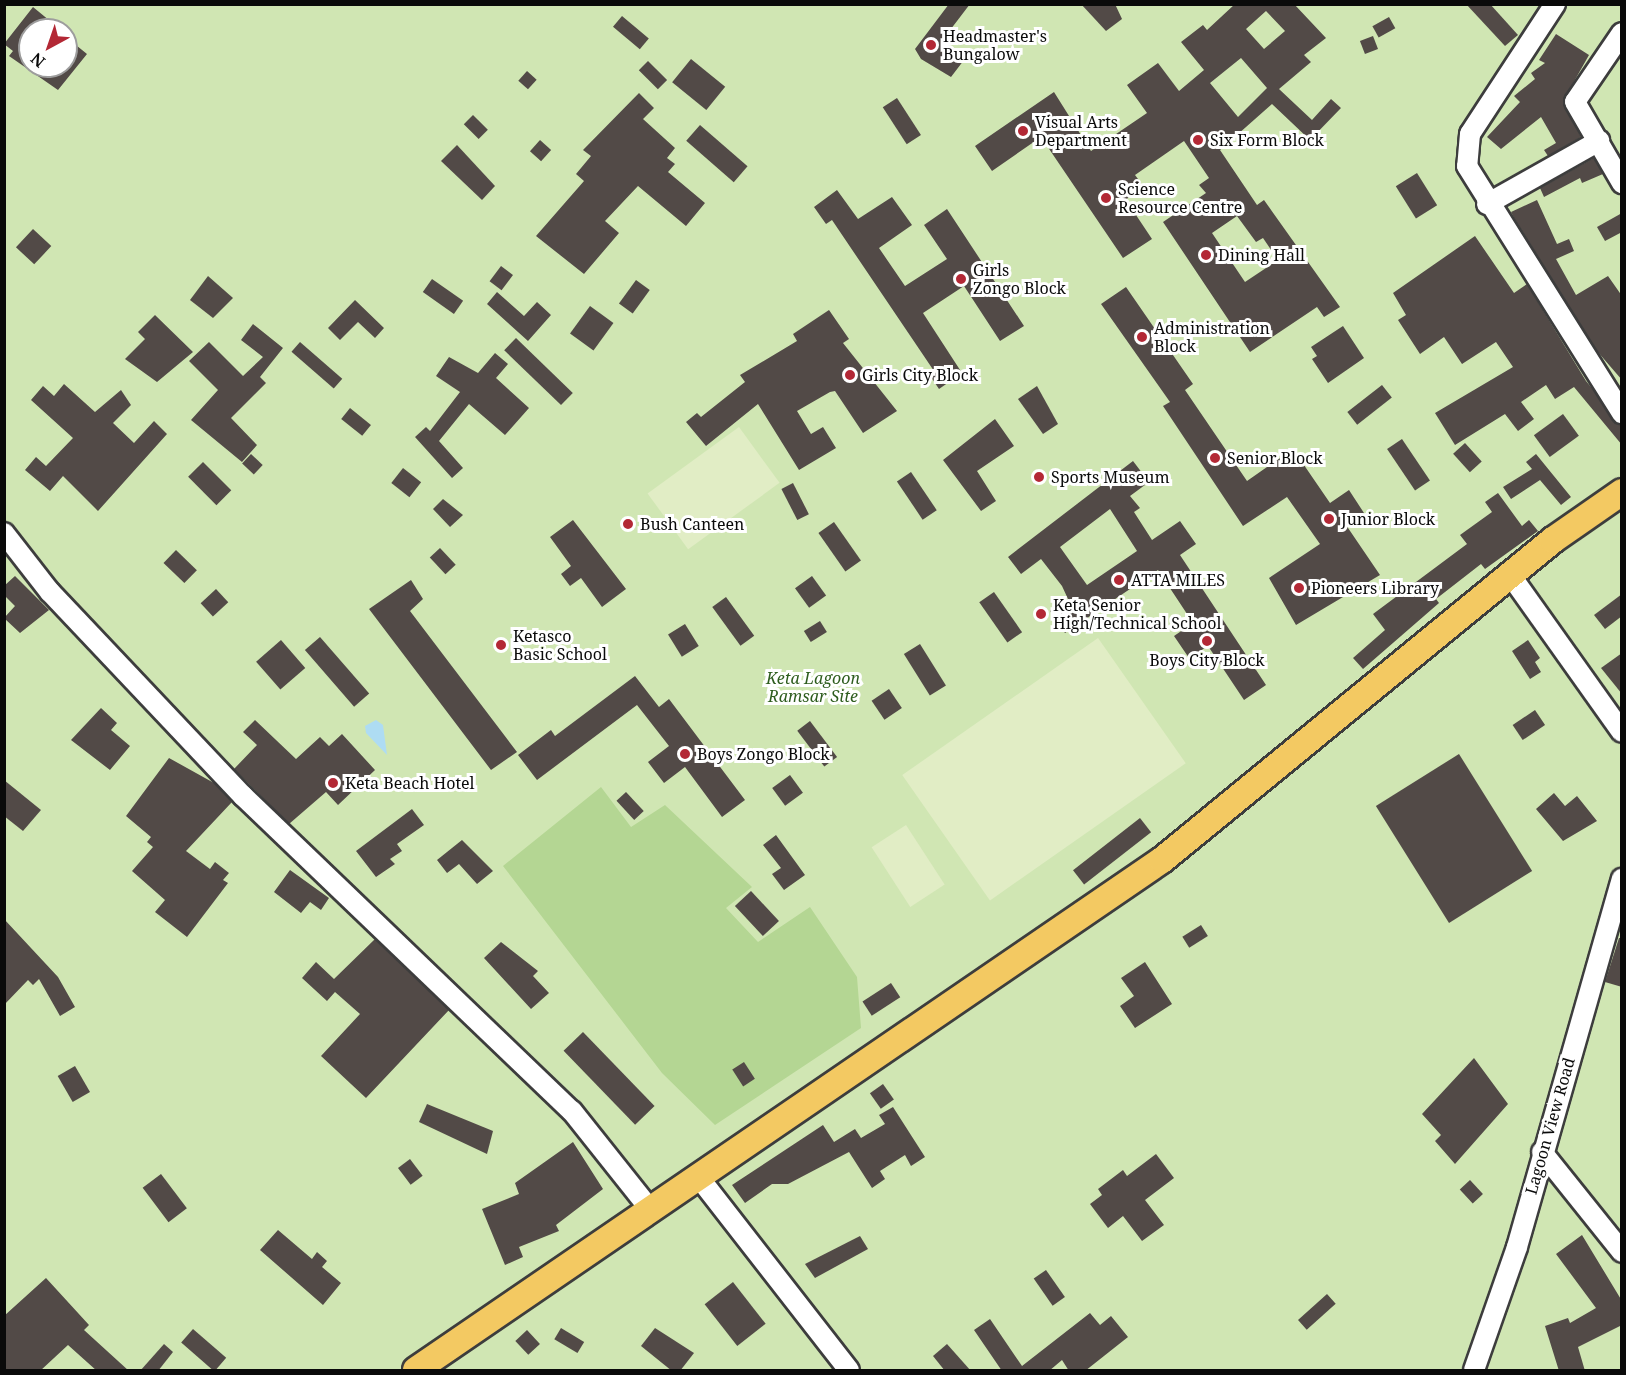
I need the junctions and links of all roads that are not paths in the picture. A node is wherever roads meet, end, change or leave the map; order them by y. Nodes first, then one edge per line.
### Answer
1 (1555, 4) edge
2 (1622, 33) edge
3 (1599, 141) junction
4 (1622, 183) edge
5 (1487, 204) junction
6 (1622, 413) edge
7 (1622, 492) edge
8 (4, 533) edge
9 (1511, 576) junction
10 (1622, 732) edge
11 (1622, 879) edge
12 (1542, 1152) junction
13 (697, 1175) junction
14 (650, 1209) junction
15 (1622, 1252) edge
16 (416, 1371) edge
17 (849, 1371) edge
18 (1474, 1371) edge

1 - 5 street
2 - 3 street
3 - 4 street
3 - 5 street
5 - 6 street
7 - 9 main road
8 - 14 street
9 - 10 street
9 - 13 main road
11 - 12 street, Lagoon View Road
12 - 15 street
12 - 18 street, Lagoon View Road
13 - 14 main road
13 - 17 street
14 - 16 main road

